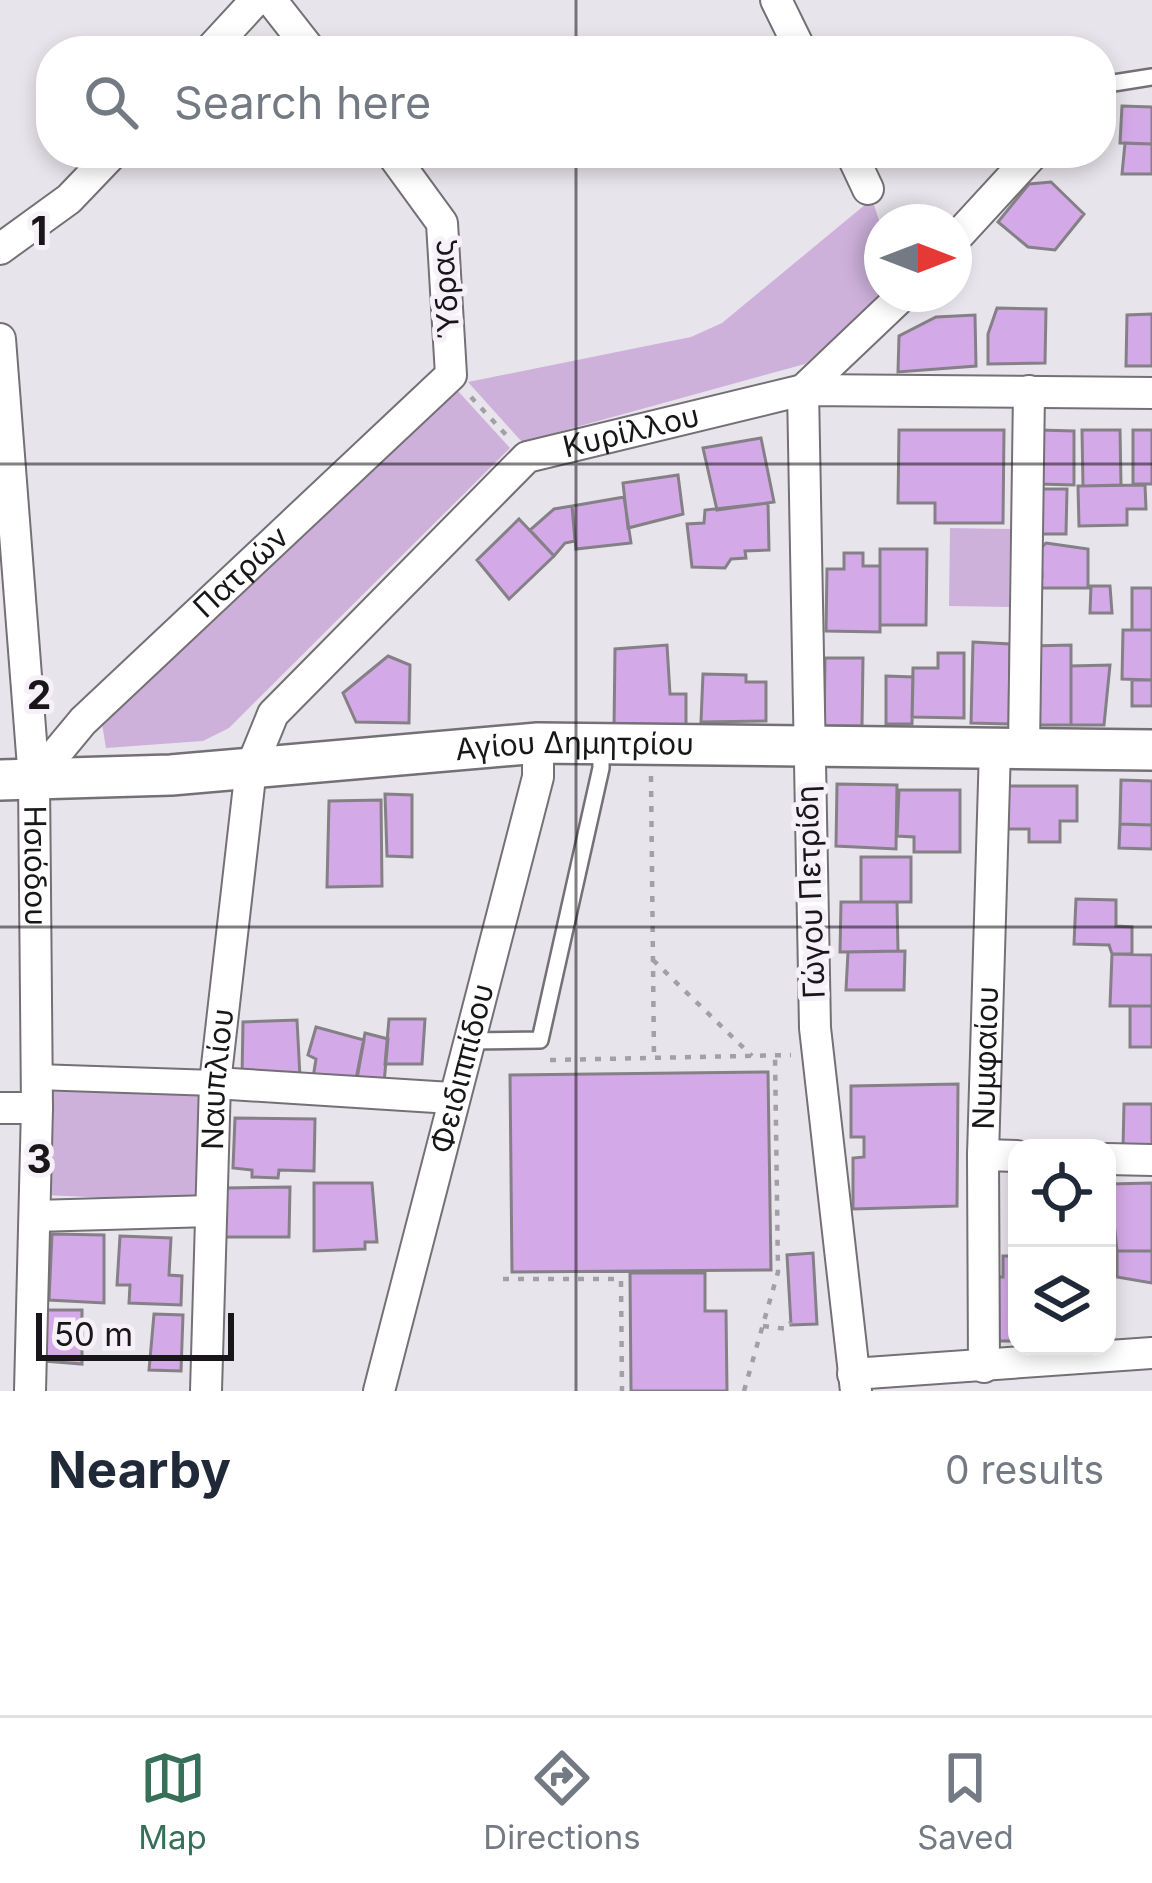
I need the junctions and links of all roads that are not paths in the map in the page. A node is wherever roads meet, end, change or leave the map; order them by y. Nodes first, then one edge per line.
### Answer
1 (256, 0) edge
2 (271, 0) edge
3 (776, 0) edge
4 (222, 36) edge
5 (299, 36) edge
6 (794, 36) edge
7 (1152, 77) edge
8 (1116, 83) edge
9 (99, 168) edge
10 (402, 168) edge
11 (858, 168) edge
12 (1020, 168) edge
13 (868, 189) dead end
14 (972, 220) edge
15 (4, 241) edge
16 (885, 312) edge
17 (0, 339) edge
18 (452, 372) joint
19 (802, 390) junction
20 (1028, 392) junction
21 (1152, 393) edge
22 (11, 613) edge
23 (538, 743) junction
24 (600, 743) junction
25 (806, 746) junction
26 (1010, 748) junction
27 (1152, 750) edge
28 (251, 768) junction
29 (17, 780) edge
30 (466, 1041) junction
31 (215, 1083) junction
32 (36, 1092) junction
33 (451, 1097) junction
34 (0, 1108) edge
35 (983, 1156) junction
36 (1008, 1156) edge
37 (1116, 1159) edge
38 (1152, 1160) edge
39 (211, 1211) junction
40 (35, 1216) junction
41 (1152, 1353) edge
42 (984, 1367) junction
43 (855, 1382) edge
44 (30, 1391) edge
45 (206, 1391) edge
46 (379, 1391) edge

1 - 4 street
2 - 5 street
3 - 6 street
7 - 8 lane
9 - 15 street
10 - 18 street, Ύδρας
11 - 13 street
12 - 14 street
16 - 19 street
17 - 22 street, Ησιόδου
18 - 29 street, Πατρών
19 - 20 street, Κυρίλλου
19 - 25 street, Γώγου Πετρίδη
19 - 28 street, Κυρίλλου
20 - 21 street, Κυρίλλου
20 - 26 street, Νυμφαίου
22 - 29 street, Ησιόδου
23 - 24 street, Αγίου Δημητρίου
23 - 28 street, Αγίου Δημητρίου
23 - 30 street, Φειδιππίδου
24 - 25 street, Αγίου Δημητρίου
24 - 30 lane
25 - 26 street, Αγίου Δημητρίου
25 - 43 street, Γώγου Πετρίδη
26 - 27 street, Αγίου Δημητρίου
26 - 35 street, Νυμφαίου
28 - 29 street, Αγίου Δημητρίου
28 - 31 street, Ναυπλίου
29 - 32 street, Ησιόδου
30 - 33 street, Φειδιππίδου
31 - 32 street
31 - 33 street
31 - 39 street, Ναυπλίου
32 - 34 street
32 - 40 street, Ησιόδου
33 - 46 street, Φειδιππίδου
35 - 36 street
35 - 42 street, Νυμφαίου
37 - 38 street
39 - 40 street
39 - 45 street, Ναυπλίου
40 - 44 street, Ησιόδου
41 - 42 street
42 - 43 street

